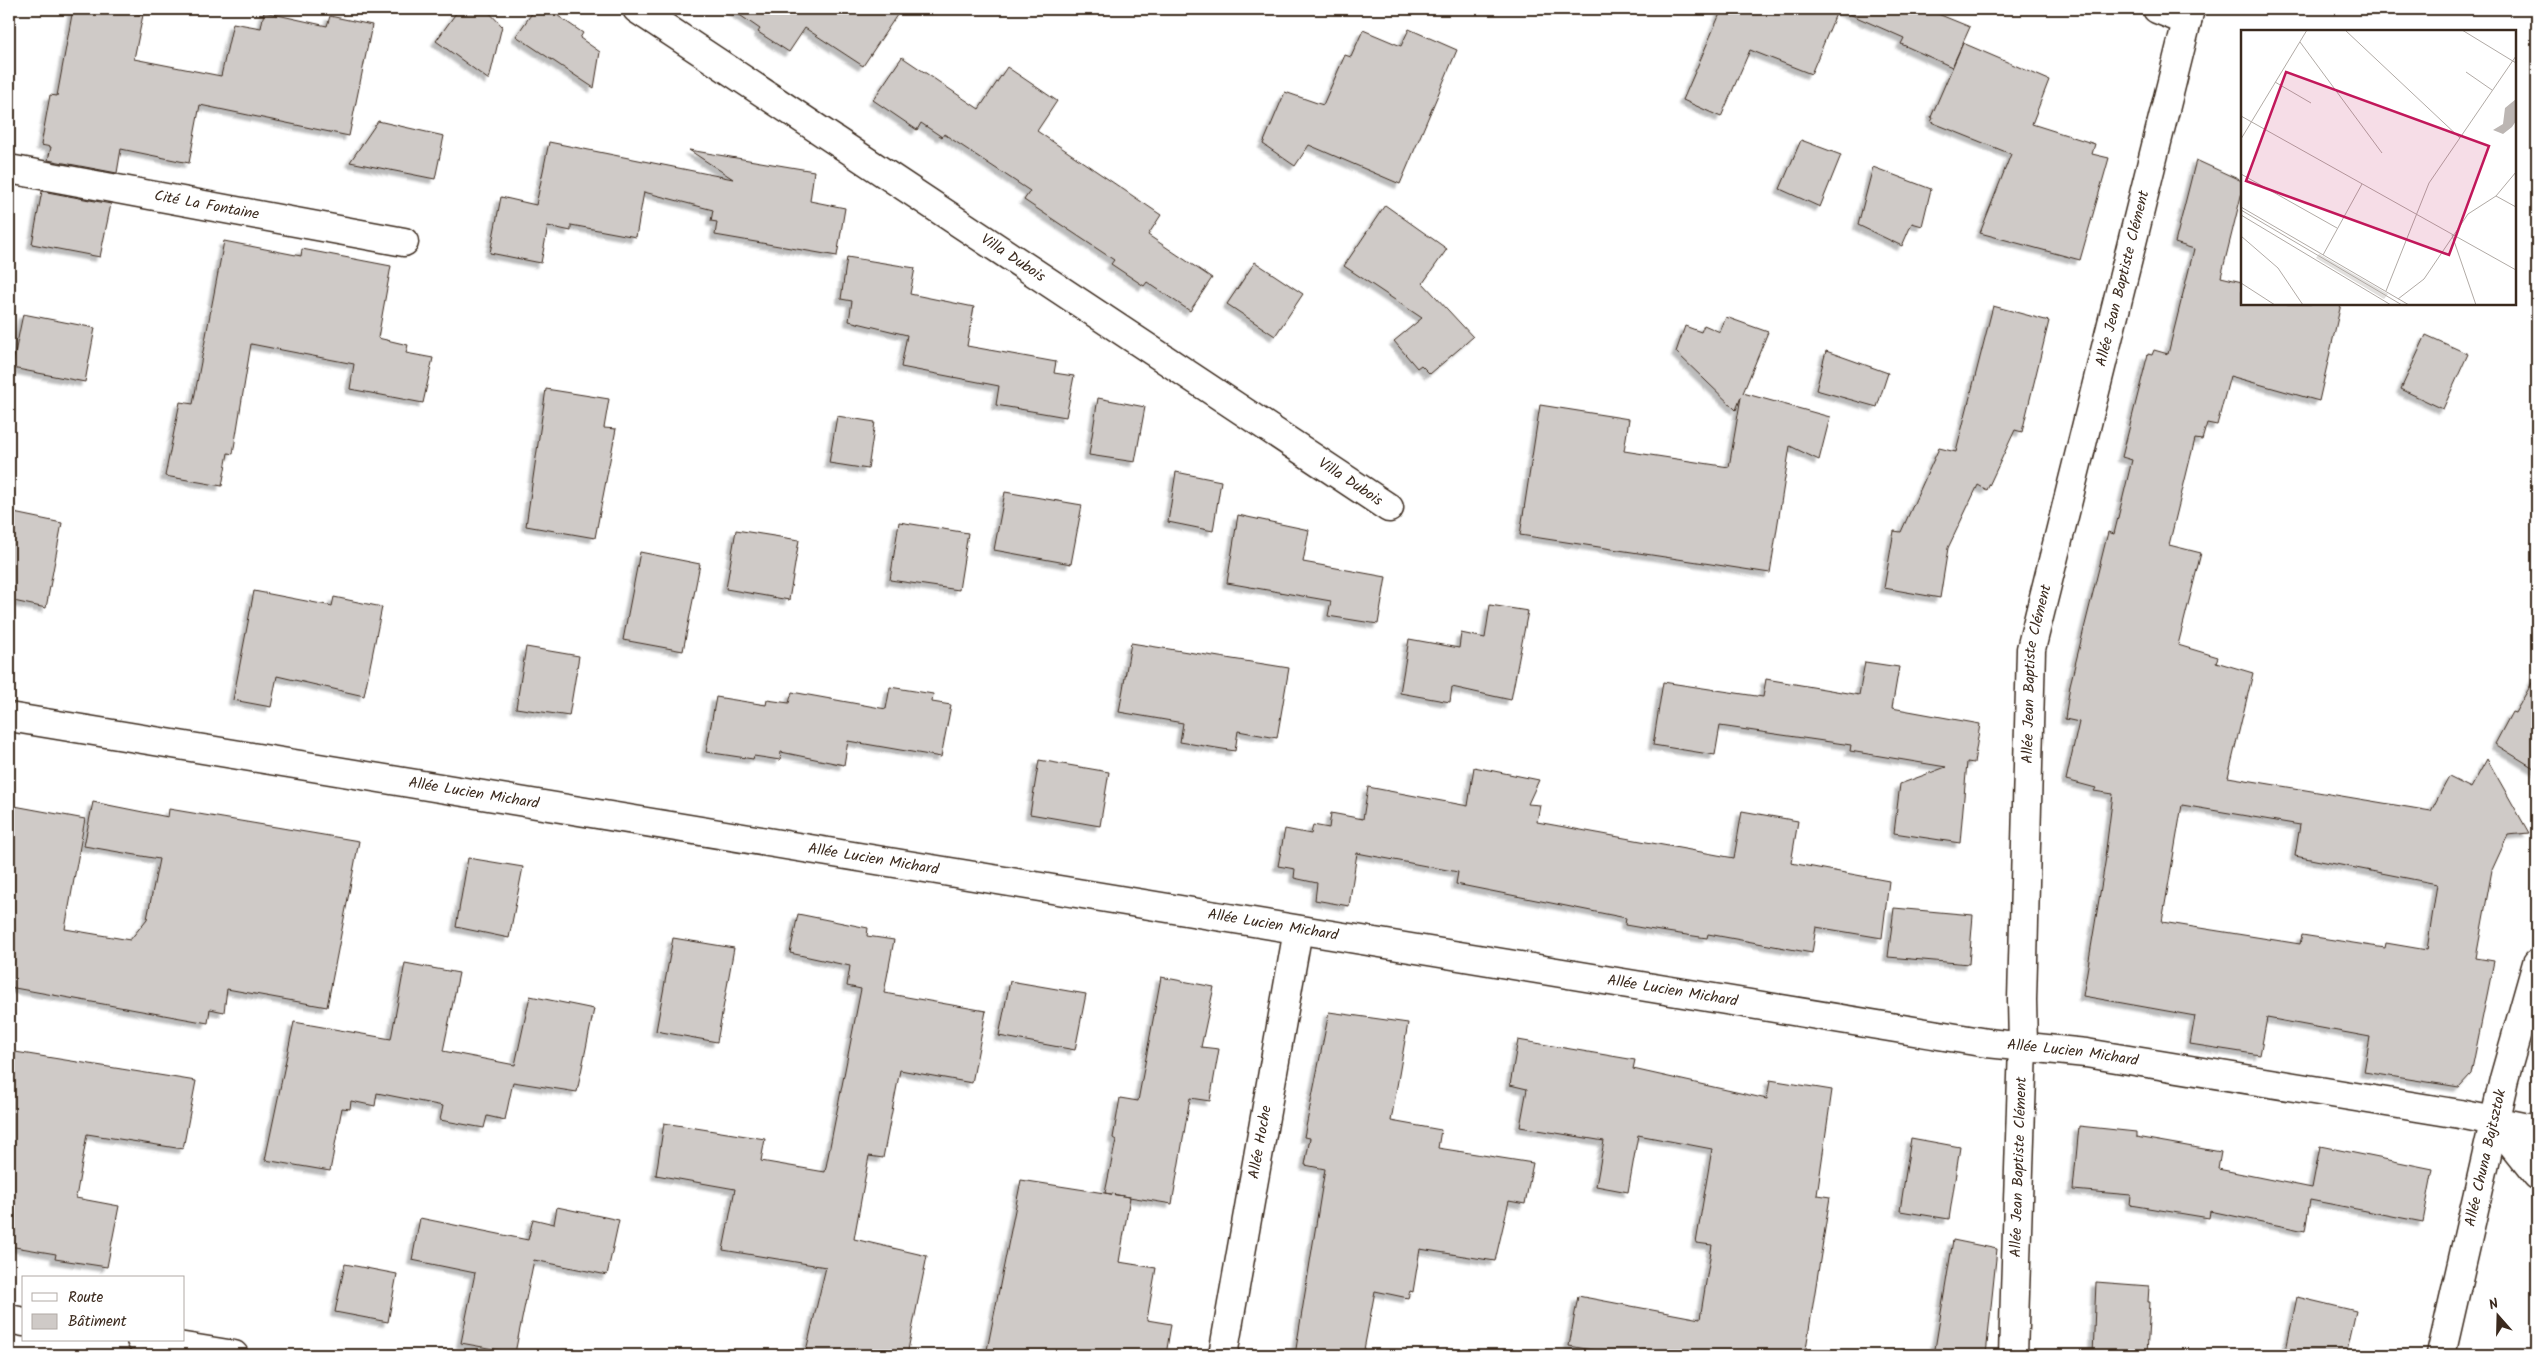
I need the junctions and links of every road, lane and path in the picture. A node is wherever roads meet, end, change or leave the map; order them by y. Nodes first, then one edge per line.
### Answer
1 (637, 9) edge
2 (2157, 9) edge
3 (2188, 15) edge
4 (9, 170) edge
5 (404, 242) dead end
6 (1389, 508) dead end
7 (9, 716) edge
8 (1298, 930) junction
9 (2537, 963) edge
10 (2023, 1046) junction
11 (2494, 1121) junction
12 (2537, 1130) edge
13 (2537, 1175) edge
14 (9, 1319) edge
15 (22, 1322) edge
16 (153, 1342) edge
17 (234, 1355) edge
18 (1223, 1355) edge
19 (2013, 1355) edge
20 (2441, 1355) edge

1 - 6 street, Villa Dubois
2 - 3 street
3 - 10 street, Allée Jean Baptiste Clément
4 - 5 street, Cité La Fontaine
7 - 8 street, Allée Lucien Michard
8 - 10 street, Allée Lucien Michard
8 - 18 street, Allée Hoche
9 - 11 street, Allée Chuna Bajtsztok
10 - 11 street, Allée Lucien Michard
10 - 19 street, Allée Jean Baptiste Clément
11 - 12 street, Allée Lucien Michard
11 - 13 street
11 - 20 street, Allée Chuna Bajtsztok
14 - 15 street
16 - 17 street

